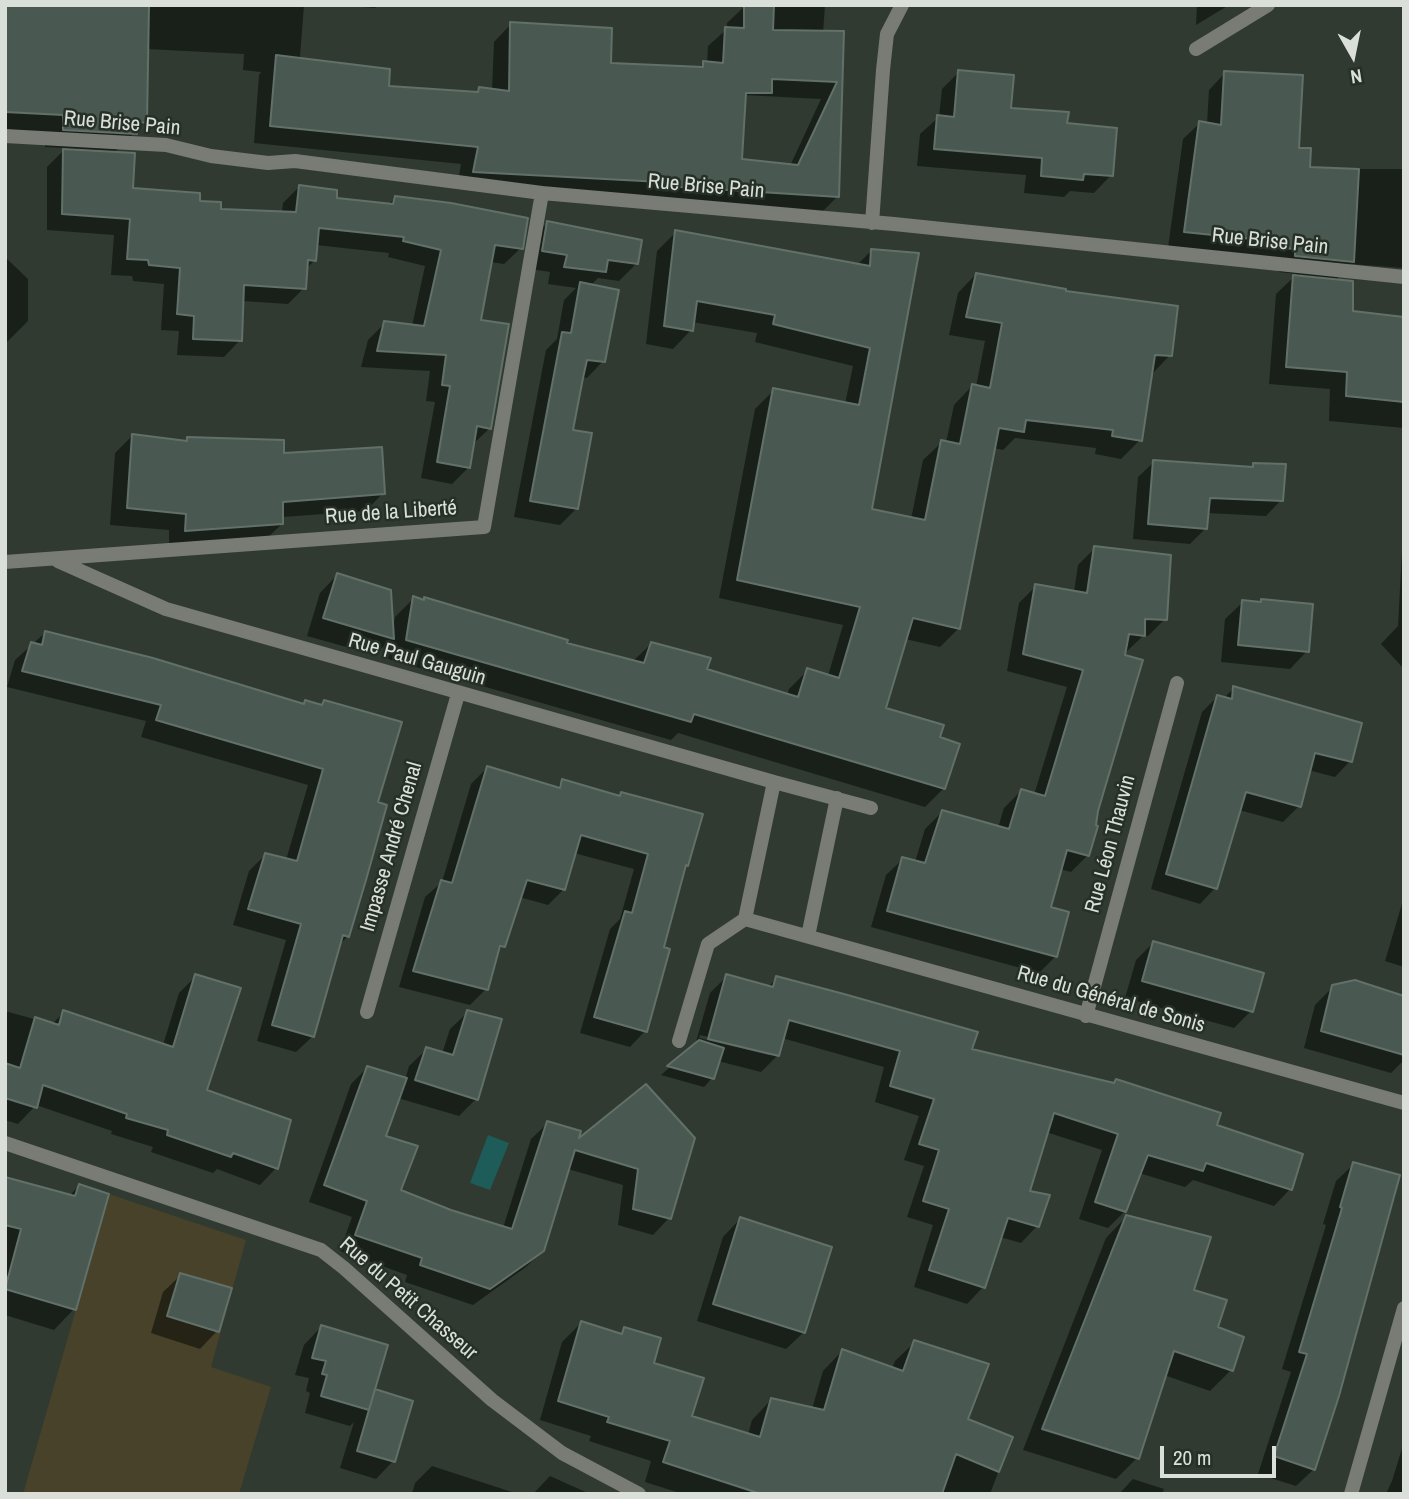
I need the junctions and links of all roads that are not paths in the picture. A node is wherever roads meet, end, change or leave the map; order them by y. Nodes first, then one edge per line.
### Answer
1 (902, 5) edge
2 (1268, 5) edge
3 (1196, 49) dead end
4 (5, 135) edge
5 (542, 193) junction
6 (872, 223) junction
7 (1404, 277) edge
8 (54, 559) junction
9 (5, 562) edge
10 (1177, 683) dead end
11 (458, 694) junction
12 (775, 782) junction
13 (837, 799) junction
14 (872, 808) dead end
15 (745, 919) junction
16 (808, 936) junction
17 (367, 1012) dead end
18 (1086, 1016) junction
19 (679, 1041) dead end
20 (1404, 1103) edge
21 (5, 1143) edge
22 (1404, 1308) edge
23 (639, 1494) edge
24 (1351, 1494) edge

1 - 6 street
2 - 3 street
4 - 5 street, Rue Brise Pain
5 - 6 street, Rue Brise Pain
5 - 8 street, Rue de la Liberté
6 - 7 street, Rue Brise Pain
8 - 9 street, Rue de la Liberté
8 - 11 street, Rue Paul Gauguin
10 - 18 street, Rue Léon Thauvin
11 - 12 street, Rue Paul Gauguin
11 - 17 street, Impasse André Chenal
12 - 13 street, Rue Paul Gauguin
12 - 15 street
13 - 14 street, Rue Paul Gauguin
13 - 16 street
15 - 16 street, Rue du Général de Sonis
15 - 19 street
16 - 18 street, Rue du Général de Sonis
18 - 20 street, Rue du Général de Sonis
21 - 23 street, Rue du Petit Chasseur
22 - 24 street

